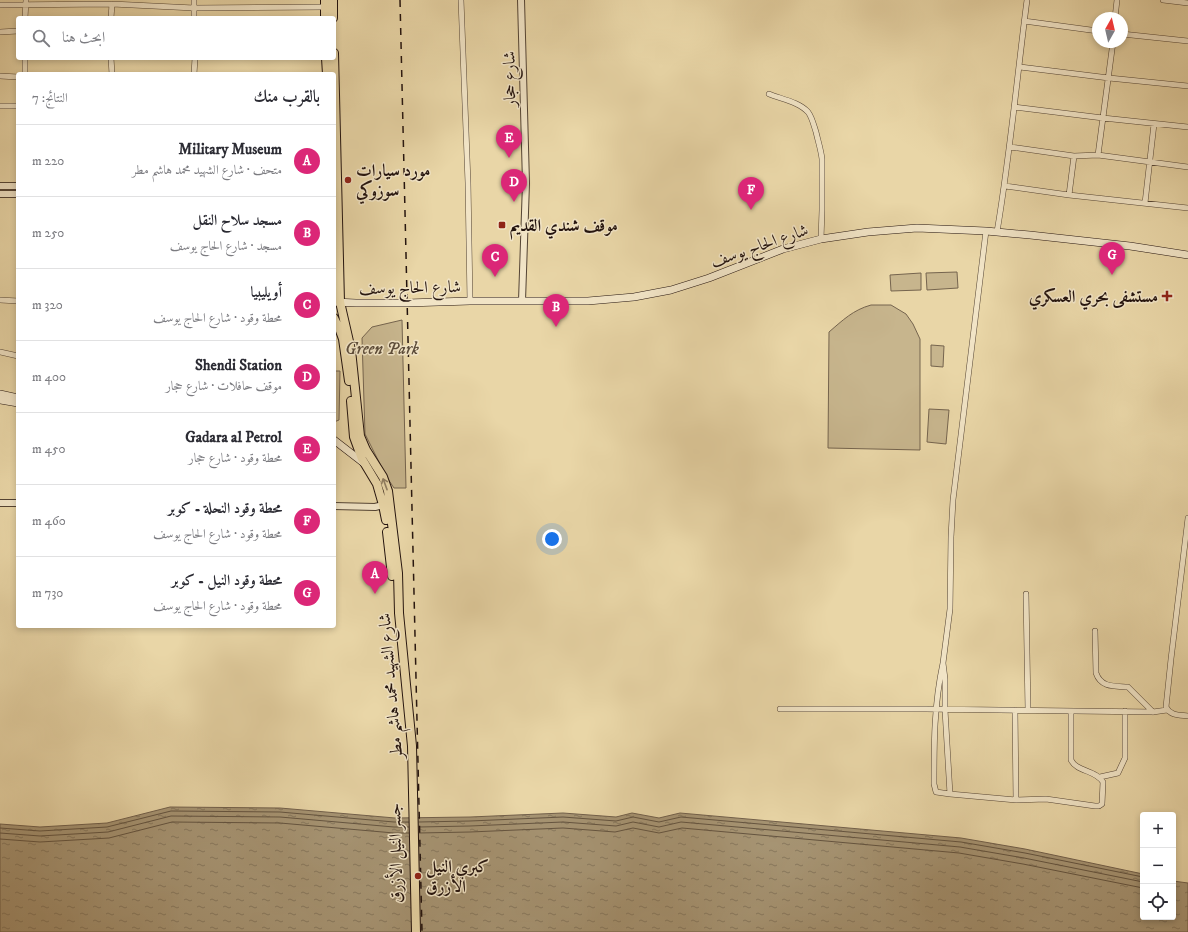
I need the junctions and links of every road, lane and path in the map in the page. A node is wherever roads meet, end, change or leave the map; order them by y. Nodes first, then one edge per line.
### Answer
1 (194, 0) edge
2 (333, 0) edge
3 (461, 0) edge
4 (521, 0) edge
5 (1027, 0) edge
6 (1117, 0) edge
7 (1163, 0) edge
8 (26, 3) edge
9 (325, 3) edge
10 (1188, 3) edge
11 (112, 4) junction
12 (0, 5) edge
13 (194, 8) junction
14 (1116, 12) edge
15 (25, 16) edge
16 (111, 16) edge
17 (194, 16) edge
18 (325, 16) edge
19 (333, 16) edge
20 (1024, 21) junction
21 (1092, 30) edge
22 (16, 31) edge
23 (0, 32) edge
24 (1128, 35) edge
25 (1188, 41) edge
26 (1112, 48) edge
27 (25, 60) edge
28 (111, 60) edge
29 (195, 60) edge
30 (326, 60) edge
31 (334, 60) edge
32 (1020, 67) junction
33 (25, 72) edge
34 (112, 72) edge
35 (194, 72) edge
36 (327, 72) edge
37 (334, 72) edge
38 (0, 76) edge
39 (16, 77) edge
40 (1108, 78) junction
41 (1188, 86) edge
42 (769, 94) dead end
43 (0, 106) edge
44 (16, 106) edge
45 (1014, 107) junction
46 (1103, 118) junction
47 (1154, 124) junction
48 (1188, 127) edge
49 (1010, 147) junction
50 (1098, 155) junction
51 (1074, 156) junction
52 (1150, 162) junction
53 (1188, 167) edge
54 (0, 186) edge
55 (16, 186) edge
56 (1005, 186) junction
57 (0, 194) edge
58 (16, 194) edge
59 (1069, 194) junction
60 (336, 196) edge
61 (1145, 203) junction
62 (1188, 208) edge
63 (986, 231) junction
64 (996, 232) junction
65 (821, 239) junction
66 (1188, 255) edge
67 (0, 300) edge
68 (470, 300) junction
69 (522, 300) junction
70 (16, 302) edge
71 (337, 302) edge
72 (336, 322) edge
73 (0, 352) edge
74 (16, 356) edge
75 (0, 394) edge
76 (16, 398) edge
77 (0, 400) edge
78 (16, 403) edge
79 (336, 442) edge
80 (366, 465) junction
81 (0, 503) edge
82 (16, 503) edge
83 (336, 506) edge
84 (383, 506) junction
85 (1188, 518) edge
86 (1026, 594) dead end
87 (1095, 631) dead end
88 (942, 663) junction
89 (780, 709) dead end
90 (935, 710) junction
91 (945, 710) junction
92 (1015, 710) junction
93 (1028, 710) junction
94 (1167, 710) junction
95 (1071, 711) junction
96 (1125, 711) junction
97 (1153, 712) junction
98 (1188, 716) edge
99 (410, 774) junction
100 (1100, 777) junction
101 (950, 794) junction
102 (1016, 800) junction
103 (412, 932) edge
104 (416, 932) edge

1 - 13 street
2 - 19 main road
3 - 68 street
4 - 69 street, شارع حجار
5 - 20 street
6 - 14 street
7 - 10 street
8 - 11 street
8 - 12 street
8 - 15 street
9 - 13 street
9 - 18 main road
11 - 13 street
11 - 16 street
13 - 17 street
20 - 21 street
20 - 32 street
22 - 23 street
24 - 25 street
26 - 40 street
27 - 33 street
28 - 34 street
29 - 35 street
30 - 36 main road
31 - 37 main road, شارع الشهيد محمد هاشم مطر
32 - 40 street
32 - 45 street
38 - 39 street
40 - 41 street
40 - 46 street
42 - 65 street
43 - 44 street
45 - 46 street
45 - 49 street
46 - 47 street
46 - 50 street
47 - 48 street
47 - 52 street
49 - 51 street
49 - 56 street
50 - 51 street
50 - 52 street
51 - 59 street
52 - 53 street
52 - 61 street
54 - 55 street
56 - 59 street
56 - 64 street
57 - 58 street
59 - 61 street
60 - 71 main road, شارع الشهيد محمد هاشم مطر
61 - 62 street
63 - 64 main road, شارع الحاج يوسف
63 - 65 main road, شارع الحاج يوسف
63 - 88 street
64 - 66 main road, شارع الحاج يوسف
65 - 69 main road, شارع الحاج يوسف
67 - 70 street
68 - 69 main road, شارع الحاج يوسف
68 - 71 main road, شارع الحاج يوسف
99 -> 71 main road, شارع الشهيد محمد هاشم مطر
72 - 80 main road, شارع الشهيد محمد هاشم مطر
73 - 74 street
75 - 76 main road
77 - 78 main road
79 - 80 main road
80 - 84 main road, شارع الشهيد محمد هاشم مطر
81 - 82 street
83 - 84 street
84 - 99 main road, شارع الشهيد محمد هاشم مطر
85 - 94 street
86 - 93 street
87 - 97 street
88 - 90 street
88 - 91 street
89 - 90 street
90 - 91 street
90 - 101 street
91 - 92 street
91 - 101 street
92 - 93 street
92 - 102 street
93 - 95 street
94 - 97 street
94 - 98 street
95 - 96 street
95 - 100 street
96 - 97 street
96 - 100 street
99 - 103 main road, جسر النيل الأزرق
99 - 104 main road
100 - 102 street
101 - 102 street

